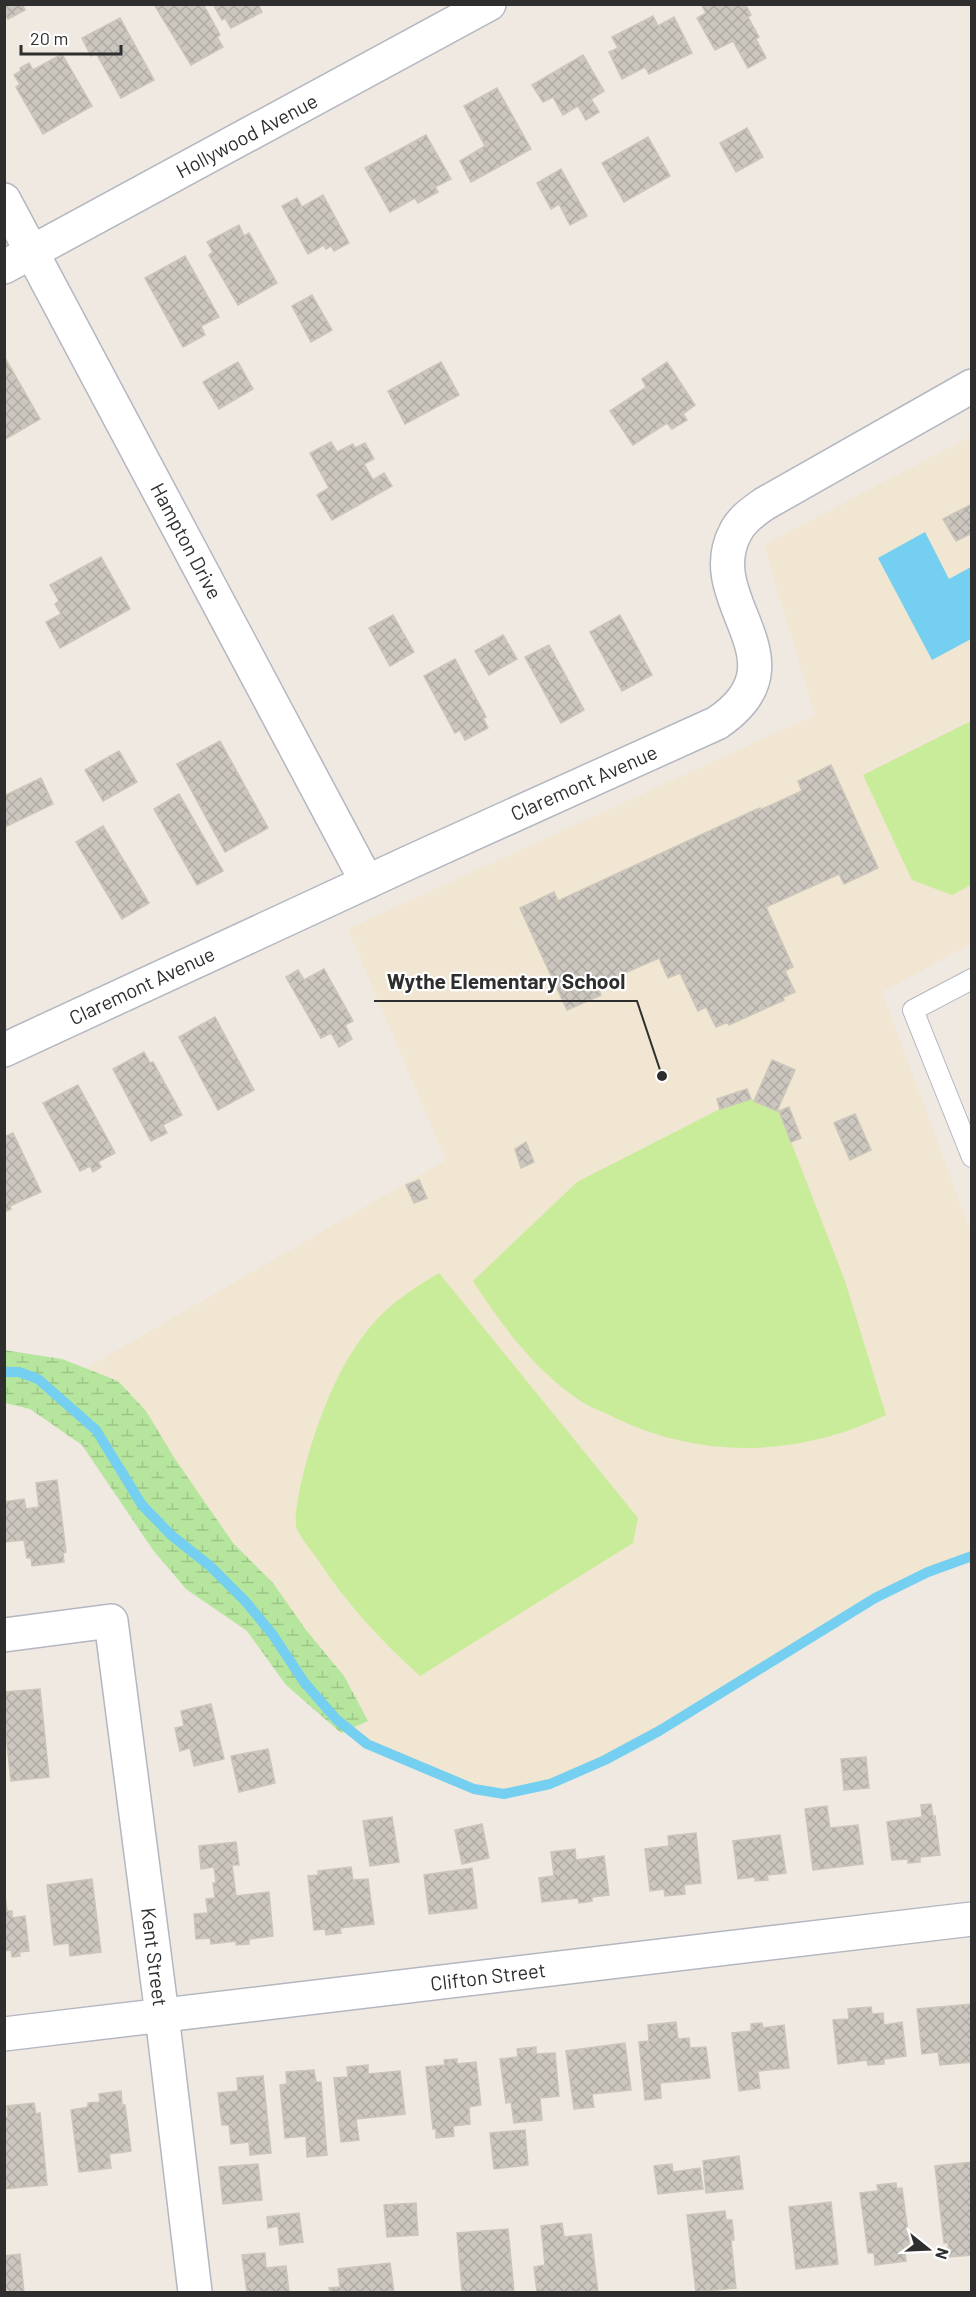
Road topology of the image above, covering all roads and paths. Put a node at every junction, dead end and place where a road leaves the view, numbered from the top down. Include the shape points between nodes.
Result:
1 (489, 4) edge
2 (4, 200) edge
3 (19, 259) edge
4 (972, 386) edge
5 (367, 882) junction
6 (972, 979) edge
7 (4, 1050) edge
8 (972, 1157) edge
9 (4, 1635) edge
10 (972, 1919) edge
11 (162, 2015) junction
12 (4, 2034) edge
13 (195, 2292) edge

1 - 3 street, Hollywood Avenue
2 - 3 street, Hampton Drive
3 - 5 street, Hampton Drive
4 - 5 street, Claremont Avenue via 764,504 735,531 726,566 728,580 753,645 755,664 751,685 731,713 717,723
5 - 7 street, Claremont Avenue
6 - 8 lane via 913,1010
9 - 11 street, Kent Street via 111,1621
10 - 11 street, Clifton Street
11 - 12 street, Clifton Street
11 - 13 street, Kent Street

